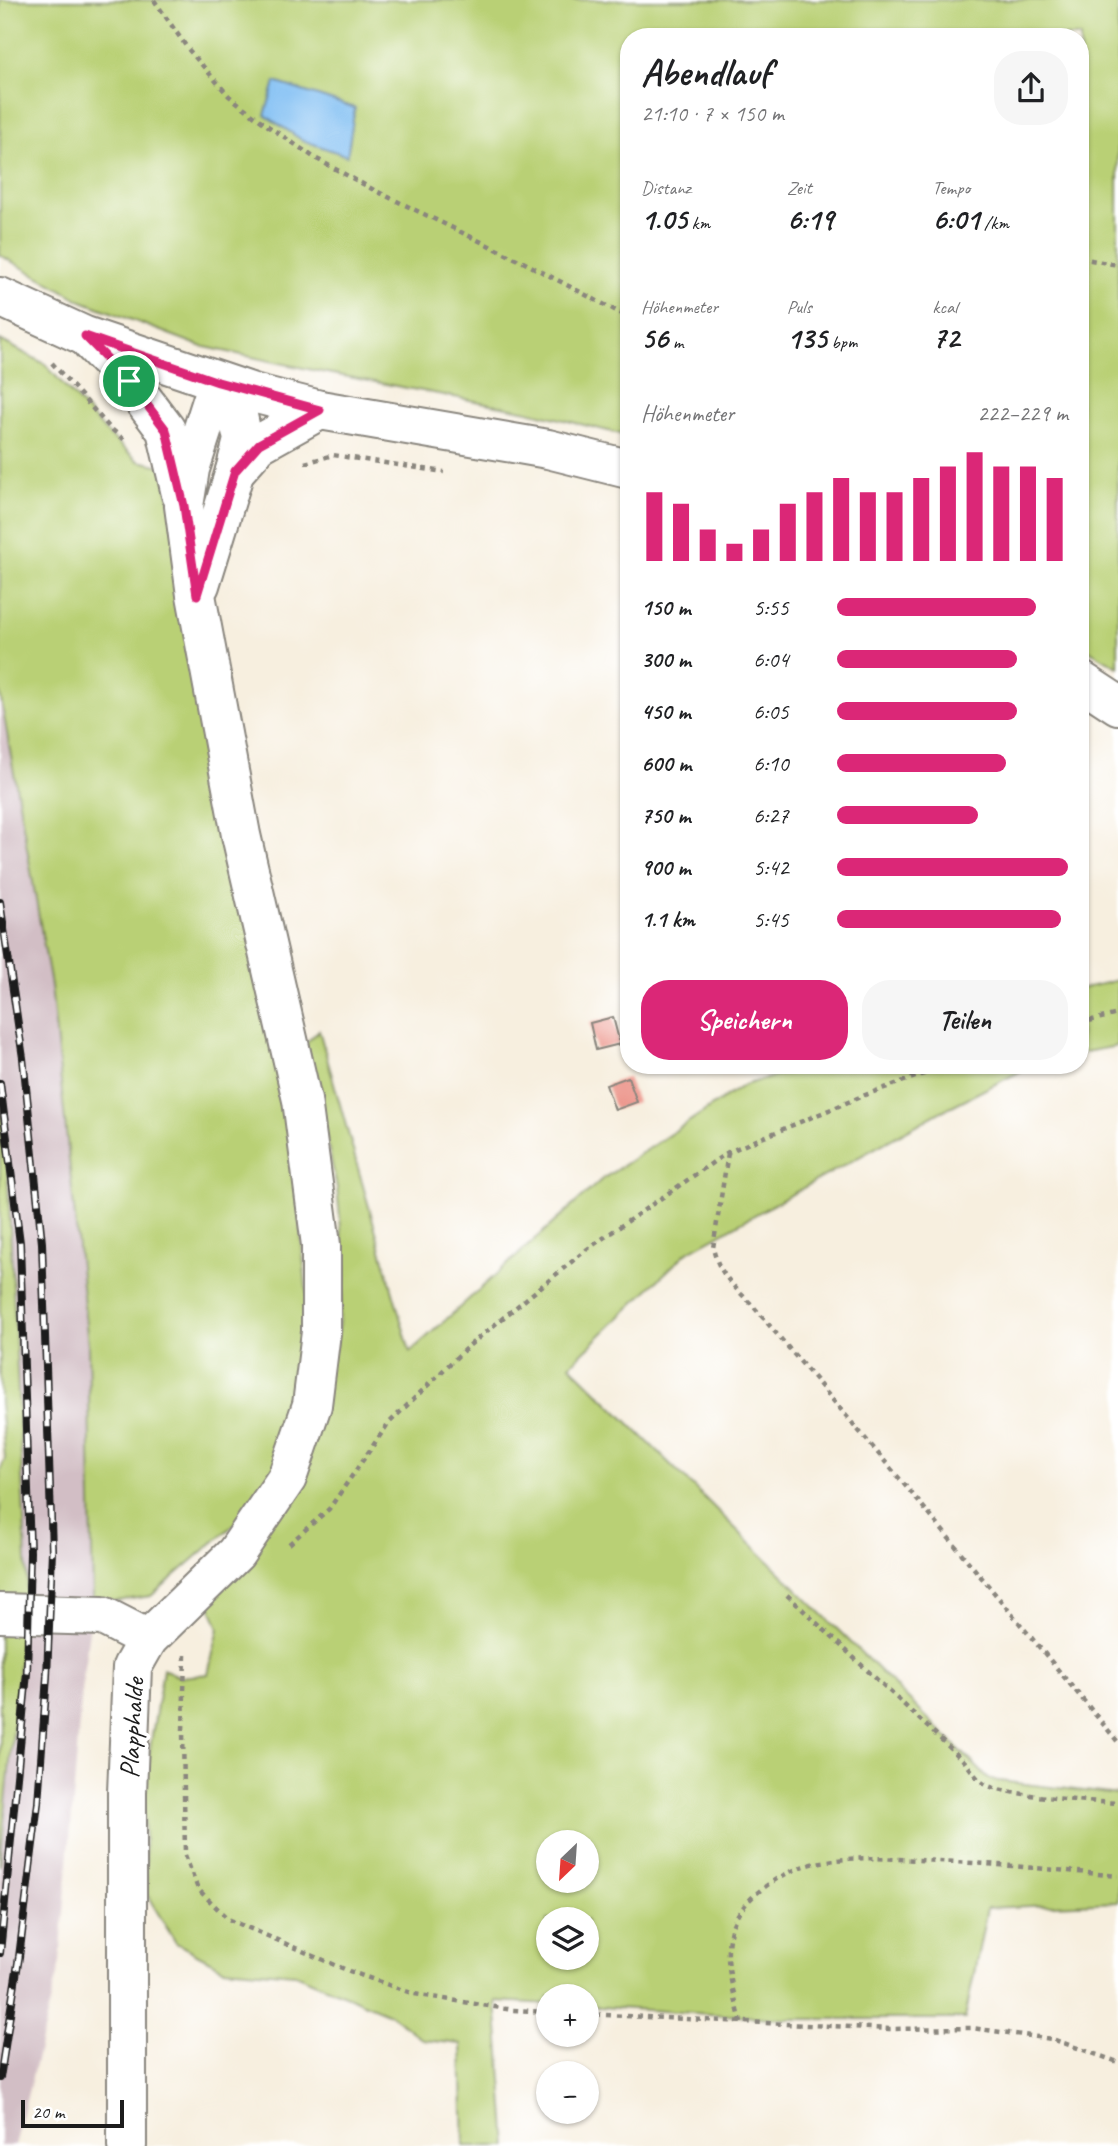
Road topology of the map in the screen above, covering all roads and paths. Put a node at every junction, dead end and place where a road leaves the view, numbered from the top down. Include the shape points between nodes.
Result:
1 (154, 0) edge
2 (1089, 260) edge
3 (1118, 265) edge
4 (0, 297) edge
5 (620, 313) edge
6 (85, 336) junction
7 (218, 382) junction
8 (320, 410) junction
9 (620, 467) edge
10 (235, 471) junction
11 (184, 506) junction
12 (197, 595) junction
13 (1089, 686) edge
14 (1118, 705) edge
15 (1118, 1014) edge
16 (1089, 1021) edge
17 (924, 1074) edge
18 (728, 1152) junction
19 (283, 1550) dead end
20 (787, 1595) dead end
21 (0, 1613) edge
22 (148, 1639) junction
23 (185, 1652) dead end
24 (1118, 1742) edge
25 (1118, 1803) edge
26 (1118, 1876) edge
27 (536, 2011) edge
28 (599, 2015) edge
29 (741, 2023) junction
30 (1118, 2063) edge
31 (127, 2146) edge

1 - 5 path via 229,96 314,158
2 - 3 path
4 - 6 street
6 - 7 street
6 - 11 street via 129,381 166,430
7 - 8 street
7 - 10 street via 236,406 243,439
7 - 11 street via 190,469
8 - 9 street via 548,449
8 - 10 street via 259,444
10 - 12 street
11 - 12 street, Plapphalde
12 - 22 street, Plapphalde via 242,835 302,1100 321,1245 321,1332 312,1405 287,1478 236,1553
13 - 14 street
15 - 16 path
17 - 18 path
18 - 19 path via 586,1250 465,1349 388,1424 329,1509
18 - 24 path via 713,1248 721,1272 904,1483
20 - 25 path via 984,1784 1076,1801
21 - 22 street via 103,1616
22 - 31 street, Plapphalde via 132,1667 127,1793
23 - 27 path via 185,1855 198,1889 228,1919 362,1976 414,1993
26 - 29 path via 871,1857 815,1863 778,1877 750,1899 730,1932 727,1955
28 - 29 path
29 - 30 path via 972,2028 1052,2039

